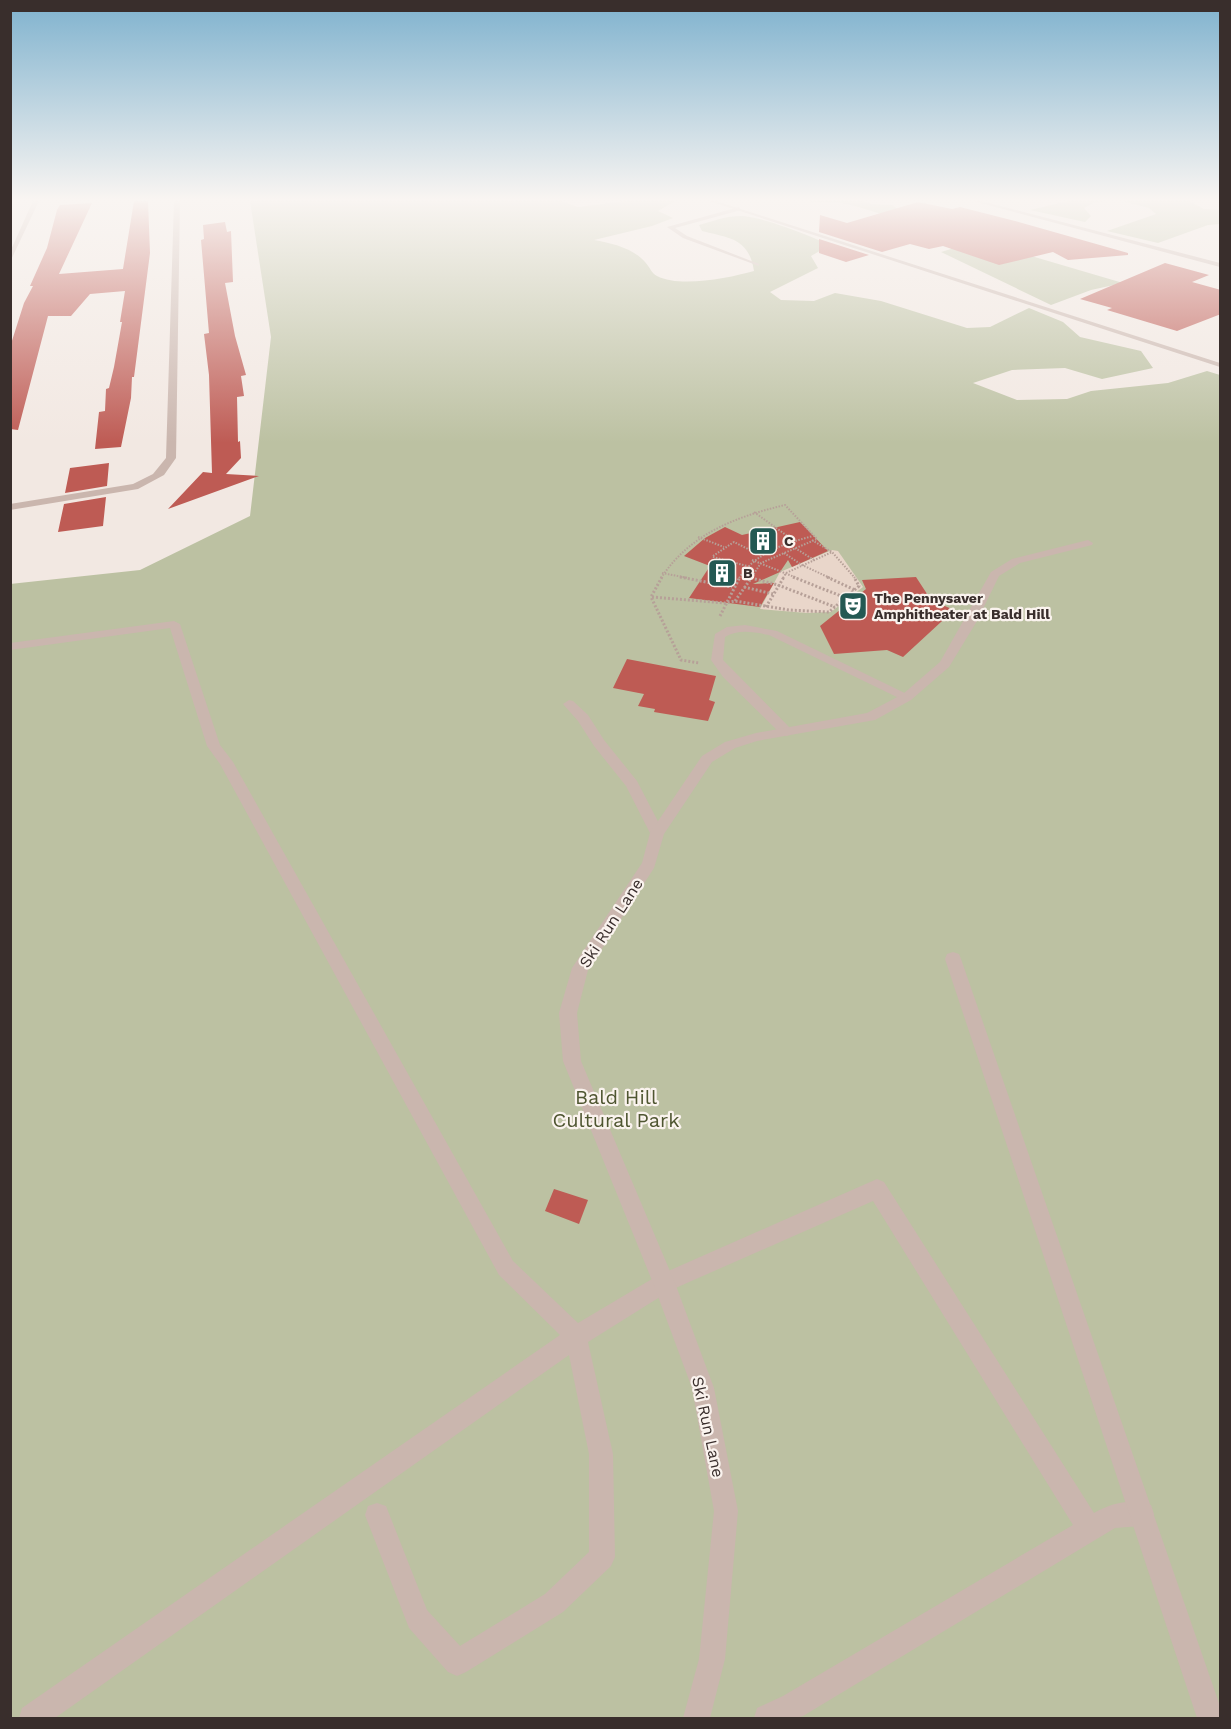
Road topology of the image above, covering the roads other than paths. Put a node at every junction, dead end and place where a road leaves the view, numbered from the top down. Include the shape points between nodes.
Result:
1 (175, 282) edge
2 (967, 282) edge
3 (1218, 362) edge
4 (10, 507) edge
5 (1088, 543) dead end
6 (10, 647) edge
7 (907, 698) junction
8 (569, 704) dead end
9 (787, 732) junction
10 (657, 833) junction
11 (952, 959) dead end
12 (664, 1283) junction
13 (576, 1336) junction
14 (1142, 1514) junction
15 (378, 1515) dead end
16 (1090, 1529) junction
17 (32, 1719) edge
18 (696, 1719) edge
19 (767, 1719) edge
20 (1211, 1719) edge

1 - 4 street via 168,465 135,488
2 - 3 street
5 - 7 street, Ski Run Lane via 1016,561 995,574 945,664
6 - 13 street via 174,624 214,746 506,1268
7 - 9 street, Ski Run Lane via 870,717
7 - 9 street via 773,633 758,628 725,631 719,636 717,660
8 - 10 street via 632,784
9 - 10 street, Ski Run Lane via 730,745 707,759
10 - 12 street, Ski Run Lane via 649,864 580,968 568,1013 572,1061
11 - 14 street
12 - 13 street
12 - 16 street via 877,1189
12 - 18 street, Ski Run Lane via 703,1388 726,1511 712,1659
13 - 15 street via 601,1454 602,1557 554,1603 457,1663 418,1619
13 - 17 street
14 - 16 street via 1112,1516
14 - 20 street
16 - 19 street

